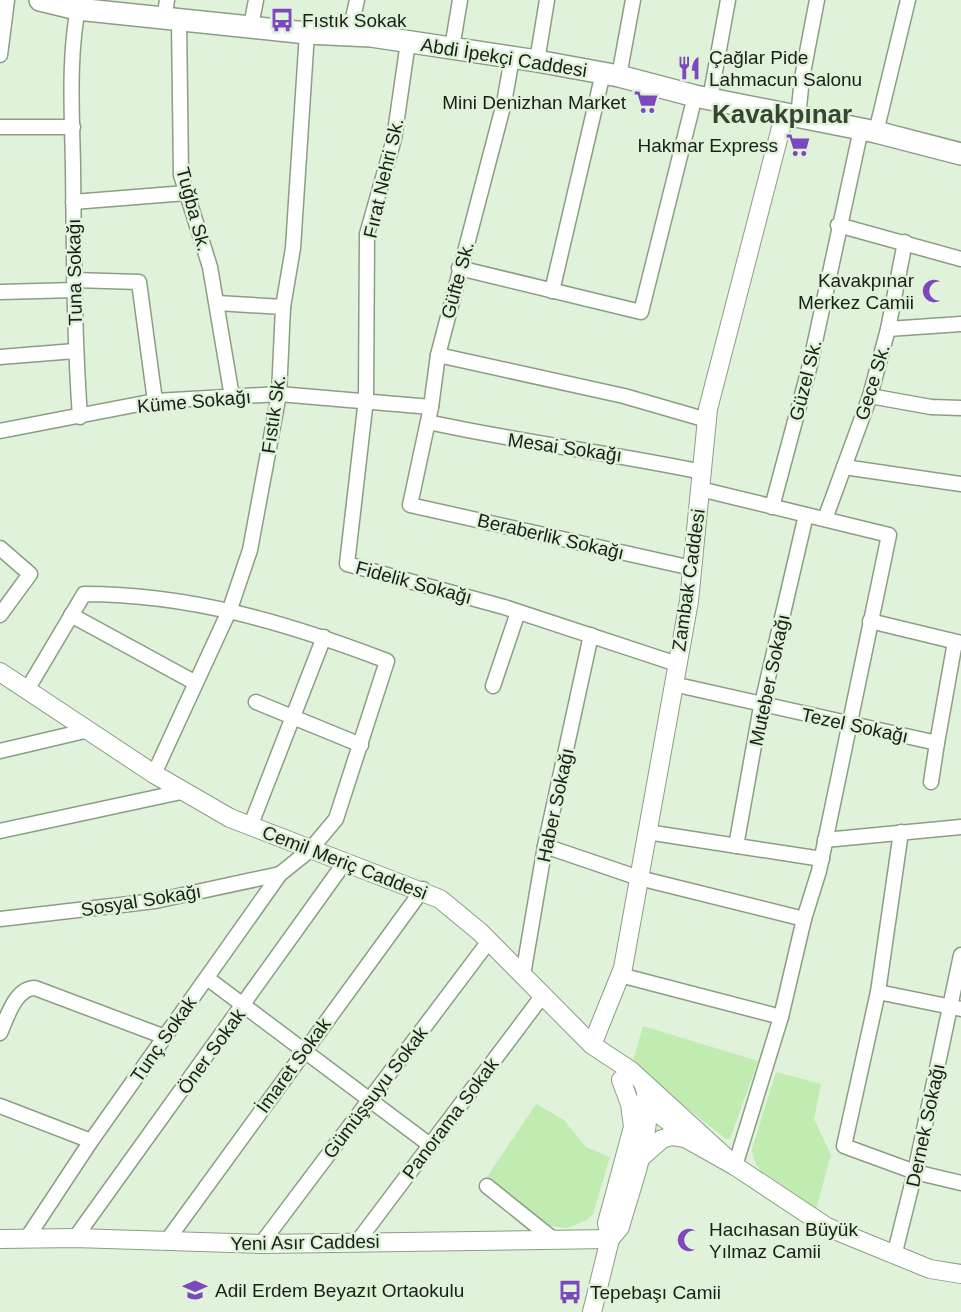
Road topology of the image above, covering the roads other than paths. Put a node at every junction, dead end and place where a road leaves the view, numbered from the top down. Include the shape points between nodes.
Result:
1 (7, 0) edge
2 (40, 0) edge
3 (256, 0) edge
4 (357, 0) edge
5 (460, 0) edge
6 (547, 0) edge
7 (633, 0) edge
8 (727, 0) edge
9 (817, 0) edge
10 (908, 0) edge
11 (78, 5) edge
12 (170, 13) edge
13 (251, 26) junction
14 (307, 33) junction
15 (349, 36) junction
16 (408, 42) junction
17 (452, 48) junction
18 (0, 55) edge
19 (512, 58) junction
20 (537, 61) junction
21 (611, 74) junction
22 (702, 97) junction
23 (791, 116) junction
24 (0, 127) edge
25 (73, 127) junction
26 (868, 131) junction
27 (961, 154) edge
28 (186, 193) junction
29 (73, 202) junction
30 (838, 225) junction
31 (905, 242) junction
32 (961, 260) edge
33 (459, 268) junction
34 (74, 285) junction
35 (552, 291) junction
36 (0, 292) edge
37 (217, 303) junction
38 (283, 307) junction
39 (961, 324) edge
40 (888, 329) junction
41 (75, 351) junction
42 (438, 355) junction
43 (0, 357) edge
44 (279, 394) junction
45 (870, 396) junction
46 (232, 397) junction
47 (366, 399) junction
48 (155, 401) junction
49 (961, 408) edge
50 (429, 414) junction
51 (80, 417) junction
52 (707, 420) junction
53 (0, 431) edge
54 (844, 467) junction
55 (701, 481) junction
56 (961, 484) edge
57 (410, 505) joint
58 (772, 507) junction
59 (806, 515) junction
60 (825, 519) junction
61 (0, 548) edge
62 (692, 568) junction
63 (230, 609) junction
64 (518, 612) junction
65 (0, 615) edge
66 (71, 615) junction
67 (870, 621) junction
68 (591, 635) junction
69 (324, 637) junction
70 (958, 643) edge
71 (677, 664) junction
72 (0, 671) edge
73 (194, 682) junction
74 (673, 684) junction
75 (493, 686) dead end
76 (27, 690) junction
77 (256, 702) dead end
78 (761, 706) junction
79 (292, 718) junction
80 (849, 722) junction
81 (89, 730) junction
82 (937, 743) junction
83 (362, 745) junction
84 (0, 751) edge
85 (154, 774) junction
86 (931, 782) dead end
87 (181, 792) junction
88 (250, 827) junction
89 (961, 827) edge
90 (0, 831) edge
91 (647, 832) junction
92 (901, 832) junction
93 (825, 840) junction
94 (545, 846) junction
95 (736, 846) junction
96 (310, 850) junction
97 (822, 859) junction
98 (345, 862) junction
99 (280, 874) junction
100 (639, 878) junction
101 (423, 890) junction
102 (0, 919) edge
103 (804, 919) junction
104 (489, 941) junction
105 (961, 955) edge
106 (523, 975) junction
107 (620, 975) junction
108 (207, 978) junction
109 (878, 992) junction
110 (543, 995) junction
111 (244, 1006) junction
112 (956, 1008) edge
113 (781, 1017) junction
114 (0, 1033) edge
115 (165, 1037) junction
116 (592, 1045) junction
117 (304, 1048) junction
118 (621, 1080) junction
119 (643, 1081) junction
120 (370, 1101) junction
121 (0, 1106) edge
122 (651, 1110) junction
123 (690, 1124) junction
124 (633, 1127) junction
125 (91, 1141) junction
126 (430, 1144) junction
127 (706, 1150) junction
128 (638, 1161) junction
129 (735, 1166) junction
130 (915, 1172) junction
131 (961, 1182) edge
132 (487, 1186) dead end
133 (27, 1238) junction
134 (75, 1238) junction
135 (0, 1239) edge
136 (553, 1239) junction
137 (610, 1239) junction
138 (358, 1241) junction
139 (166, 1242) junction
140 (261, 1244) junction
141 (895, 1252) junction
142 (961, 1274) edge
143 (592, 1312) edge

1 - 18 street
2 - 11 main road, Abdi İpekçi Caddesi
3 - 13 street
4 - 15 street
5 - 17 street
6 - 20 street
7 - 21 street
8 - 22 street
9 - 23 street
10 - 26 street, Güzel Sk.
11 - 12 main road, Abdi İpekçi Caddesi
11 - 25 street, Tuna Sokağı
12 - 13 main road, Abdi İpekçi Caddesi
12 - 28 street, Tuğba Sk.
13 - 14 main road, Abdi İpekçi Caddesi
14 - 15 main road, Abdi İpekçi Caddesi
14 - 38 street, Fıstık Sk. via 293,248
15 - 16 main road, Abdi İpekçi Caddesi
16 - 17 main road, Abdi İpekçi Caddesi
16 - 47 street, Fırat Nehri Sk. via 394,139 367,234
17 - 19 main road, Abdi İpekçi Caddesi
19 - 20 main road, Abdi İpekçi Caddesi
19 - 33 street, Güfte Sk.
20 - 21 main road, Abdi İpekçi Caddesi
21 - 22 main road, Abdi İpekçi Caddesi
21 - 35 street
22 - 23 main road, Abdi İpekçi Caddesi
22 - 35 street via 640,312
23 - 26 main road, Abdi İpekçi Caddesi
23 - 52 street, Zambak Caddesi
24 - 25 street
25 - 29 street, Tuna Sokağı
26 - 27 main road, Abdi İpekçi Caddesi
26 - 30 street, Güzel Sk.
28 - 29 street
28 - 37 street, Tuğba Sk.
29 - 34 street, Tuna Sokağı
30 - 31 street
30 - 58 street, Güzel Sk. via 810,365
31 - 32 street
31 - 40 street, Gece Sk.
33 - 35 street
33 - 42 street, Güfte Sk.
34 - 36 street
34 - 41 street, Tuna Sokağı
34 - 48 street via 139,282
37 - 38 street
37 - 46 street, Tuğba Sk.
38 - 44 street, Fıstık Sk.
39 - 40 street
40 - 45 street, Gece Sk.
41 - 43 street
41 - 51 street, Tuna Sokağı
42 - 50 street, Güfte Sk.
42 - 52 street via 624,396
44 - 46 street, Küme Sokağı
44 - 47 street, Küme Sokağı
44 - 63 street, Fıstık Sk. via 250,550
45 - 49 street
45 - 54 street, Gece Sk.
46 - 48 street, Küme Sokağı
47 - 50 street, Küme Sokağı
47 - 64 street, Fidelik Sokağı via 347,564
48 - 51 street, Küme Sokağı
50 - 55 street, Mesai Sokağı via 517,442 630,457
50 - 57 street, Güfte Sk.
51 - 53 street, Küme Sokağı
52 - 55 street, Zambak Caddesi
54 - 56 street
54 - 60 street, Gece Sk.
55 - 58 street, Mesai Sokağı
55 - 62 street, Zambak Caddesi
57 - 62 street, Beraberlik Sokağı
58 - 59 street, Mesai Sokağı
59 - 60 street, Mesai Sokağı
59 - 78 street, Muteber Sokağı
60 - 67 street, Mesai Sokağı via 889,535
61 - 65 street via 30,574
62 - 71 street, Zambak Caddesi
63 - 66 street via 132,594 84,594
63 - 69 street
63 - 73 street, Fıstık Sk.
64 - 68 street, Fidelik Sokağı
64 - 75 street
66 - 73 street
66 - 76 street
67 - 70 street
67 - 80 street
68 - 71 street, Fidelik Sokağı
68 - 94 street, Haber Sokağı
69 - 79 street
69 - 83 street, Tunç Sokak via 387,662
70 - 82 street
71 - 74 street, Zambak Caddesi
72 - 76 street, Cemil Meriç Caddesi
73 - 85 street, Fıstık Sk.
74 - 78 street, Tezel Sokağı
74 - 91 street, Zambak Caddesi
76 - 81 street, Cemil Meriç Caddesi
77 - 79 street
78 - 80 street, Tezel Sokağı
78 - 95 street, Muteber Sokağı
79 - 83 street
79 - 88 street
80 - 82 street, Tezel Sokağı
80 - 93 street
81 - 84 street
81 - 85 street, Cemil Meriç Caddesi
82 - 86 street
83 - 96 street, Tunç Sokak via 336,819
85 - 87 street, Cemil Meriç Caddesi
87 - 88 street, Cemil Meriç Caddesi
87 - 90 street
88 - 96 street, Cemil Meriç Caddesi
89 - 92 street
91 - 95 street
91 - 100 street, Zambak Caddesi
92 - 93 street
92 - 109 street
93 - 97 street
94 - 100 street
94 - 106 street, Haber Sokağı
95 - 97 street
96 - 98 street, Cemil Meriç Caddesi
96 - 99 street, Tunç Sokak
97 - 103 street
98 - 101 street, Cemil Meriç Caddesi
98 - 111 street, Öner Sokak
99 - 102 street, Sosyal Sokağı via 155,901
99 - 108 street, Tunç Sokak
100 - 103 street
100 - 107 street, Zambak Caddesi
101 - 104 street, Cemil Meriç Caddesi via 449,905
101 - 117 street, İmaret Sokak
103 - 113 street
104 - 106 street, Cemil Meriç Caddesi
104 - 120 street, Gümüşsuyu Sokak
105 - 112 street, Dernek Sokağı
106 - 110 street, Cemil Meriç Caddesi
107 - 113 street
107 - 116 street, Zambak Caddesi
108 - 111 street
108 - 115 street, Tunç Sokak
109 - 112 street
109 - 130 street via 844,1146
110 - 116 street, Cemil Meriç Caddesi
110 - 126 street, Panorama Sokak
111 - 117 street
111 - 134 street, Öner Sokak
112 - 130 street, Dernek Sokağı
113 - 129 street
114 - 115 street via 18,998 35,988
115 - 125 street, Tunç Sokak
116 - 118 street
116 - 119 street, Cemil Meriç Caddesi
117 - 120 street
117 - 139 street, İmaret Sokak
118 - 122 street
118 - 124 street
119 - 122 street
119 - 123 street, Cemil Meriç Caddesi
120 - 126 street
120 - 140 street, Gümüşsuyu Sokak
121 - 125 street
122 - 123 street via 673,1112
122 - 124 street
122 - 127 street
122 - 128 street
123 - 129 street, Cemil Meriç Caddesi
124 - 137 street via 607,1223
125 - 133 street, Tunç Sokak
126 - 138 street, Panorama Sokak
127 - 128 street via 685,1138 667,1136
127 - 129 street
128 - 137 street via 620,1227
129 - 141 street via 827,1227
130 - 131 street
130 - 141 street, Dernek Sokağı
132 - 136 street
133 - 134 street, Yeni Asır Caddesi
133 - 135 street, Yeni Asır Caddesi
134 - 139 street, Yeni Asır Caddesi
136 - 137 street, Yeni Asır Caddesi
136 - 138 street, Yeni Asır Caddesi
137 - 143 street
138 - 140 street, Yeni Asır Caddesi
139 - 140 street, Yeni Asır Caddesi
141 - 142 street via 930,1269

